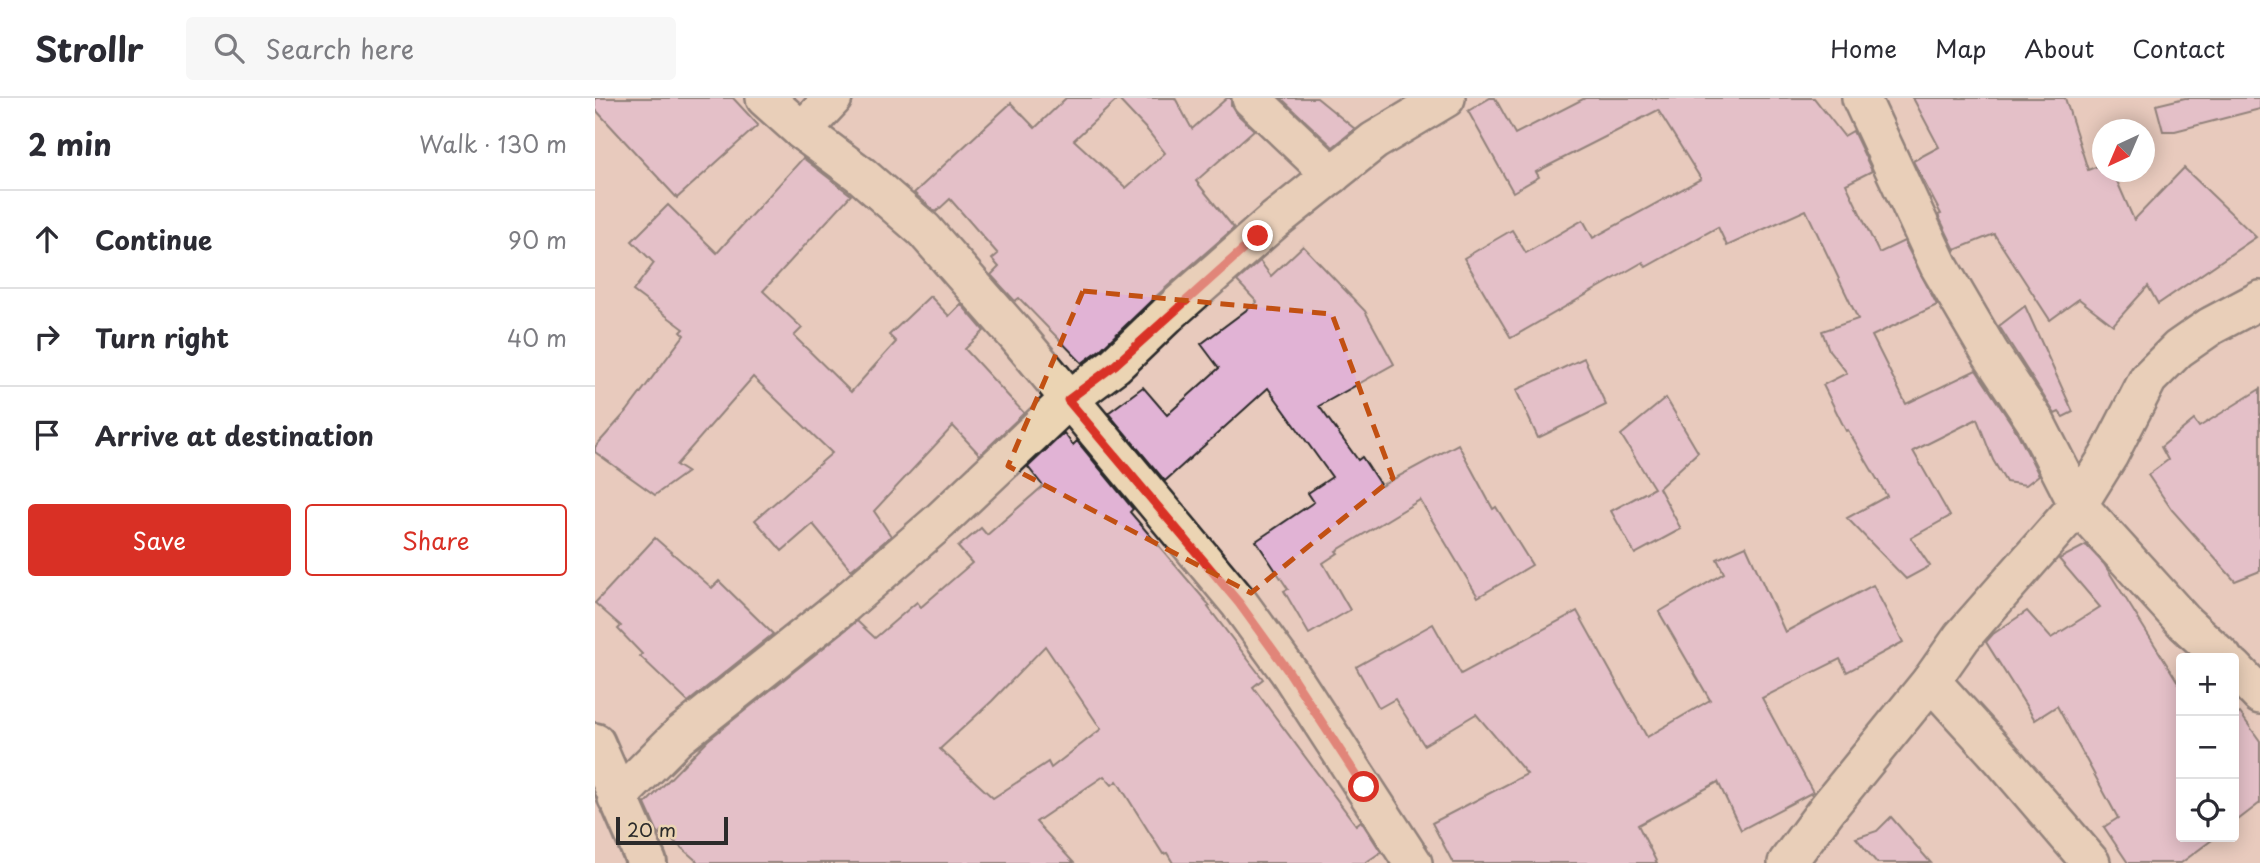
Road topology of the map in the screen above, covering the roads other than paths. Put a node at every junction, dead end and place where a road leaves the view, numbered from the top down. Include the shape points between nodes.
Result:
1 (765, 98) edge
2 (833, 98) edge
3 (1251, 98) edge
4 (1445, 98) edge
5 (1861, 98) edge
6 (802, 131) junction
7 (1332, 175) junction
8 (2260, 300) edge
9 (1068, 400) junction
10 (2078, 505) junction
11 (2218, 653) edge
12 (2239, 673) edge
13 (1931, 681) junction
14 (2260, 695) edge
15 (595, 743) edge
16 (617, 798) junction
17 (647, 863) edge
18 (1413, 863) edge
19 (1787, 863) edge
20 (2091, 863) edge

1 - 6 street
2 - 6 street
3 - 7 street
4 - 7 street via 1374,141
5 - 10 street via 1939,267 2035,421
6 - 9 street via 924,230
7 - 9 street via 1265,229 1115,365
8 - 10 street via 2178,349 2148,379
9 - 16 street via 939,522 839,610 678,737
9 - 18 street via 1239,603
10 - 11 street
10 - 13 street via 1962,637
12 - 14 street
13 - 19 street
13 - 20 street
15 - 16 street
16 - 17 street

